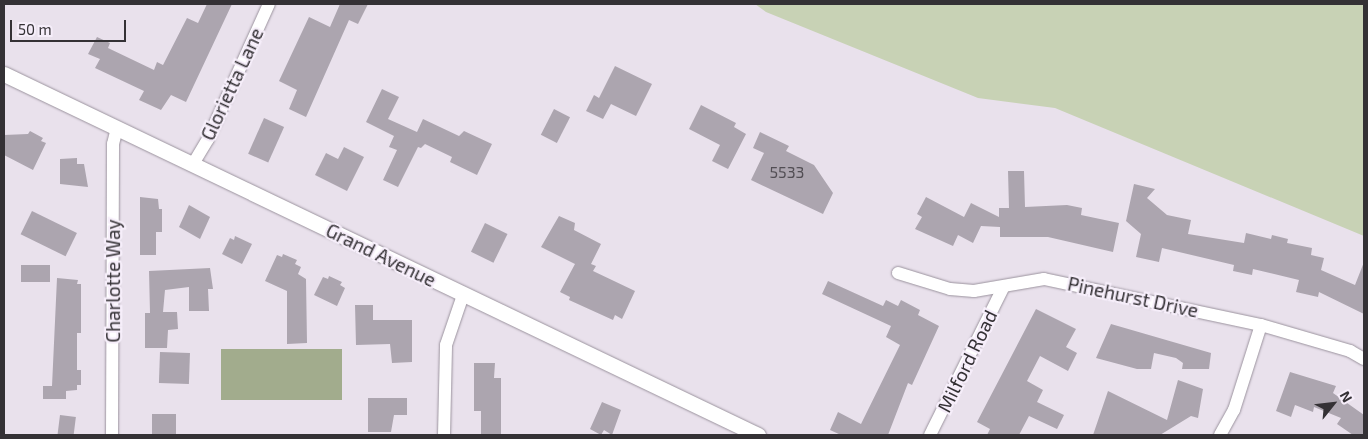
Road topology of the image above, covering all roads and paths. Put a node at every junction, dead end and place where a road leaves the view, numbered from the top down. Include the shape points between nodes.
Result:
1 (269, 4) edge
2 (4, 74) edge
3 (117, 128) junction
4 (193, 164) junction
5 (898, 273) dead end
6 (1003, 288) junction
7 (463, 295) junction
8 (1261, 325) junction
9 (1364, 359) edge
10 (112, 435) edge
11 (444, 435) edge
12 (758, 435) edge
13 (930, 435) edge
14 (1220, 435) edge

1 - 4 street, Glorietta Lane via 208,139
2 - 3 street, Grand Avenue
3 - 4 street, Grand Avenue
3 - 10 street, Charlotte Way via 113,144
4 - 7 street, Grand Avenue
5 - 6 street, Pinehurst Drive via 950,289
6 - 8 street, Pinehurst Drive via 1044,279
6 - 13 street, Milford Road
7 - 11 street via 446,346
7 - 12 street, Grand Avenue
8 - 9 street, Pinehurst Drive via 1350,351
8 - 14 street via 1234,410

